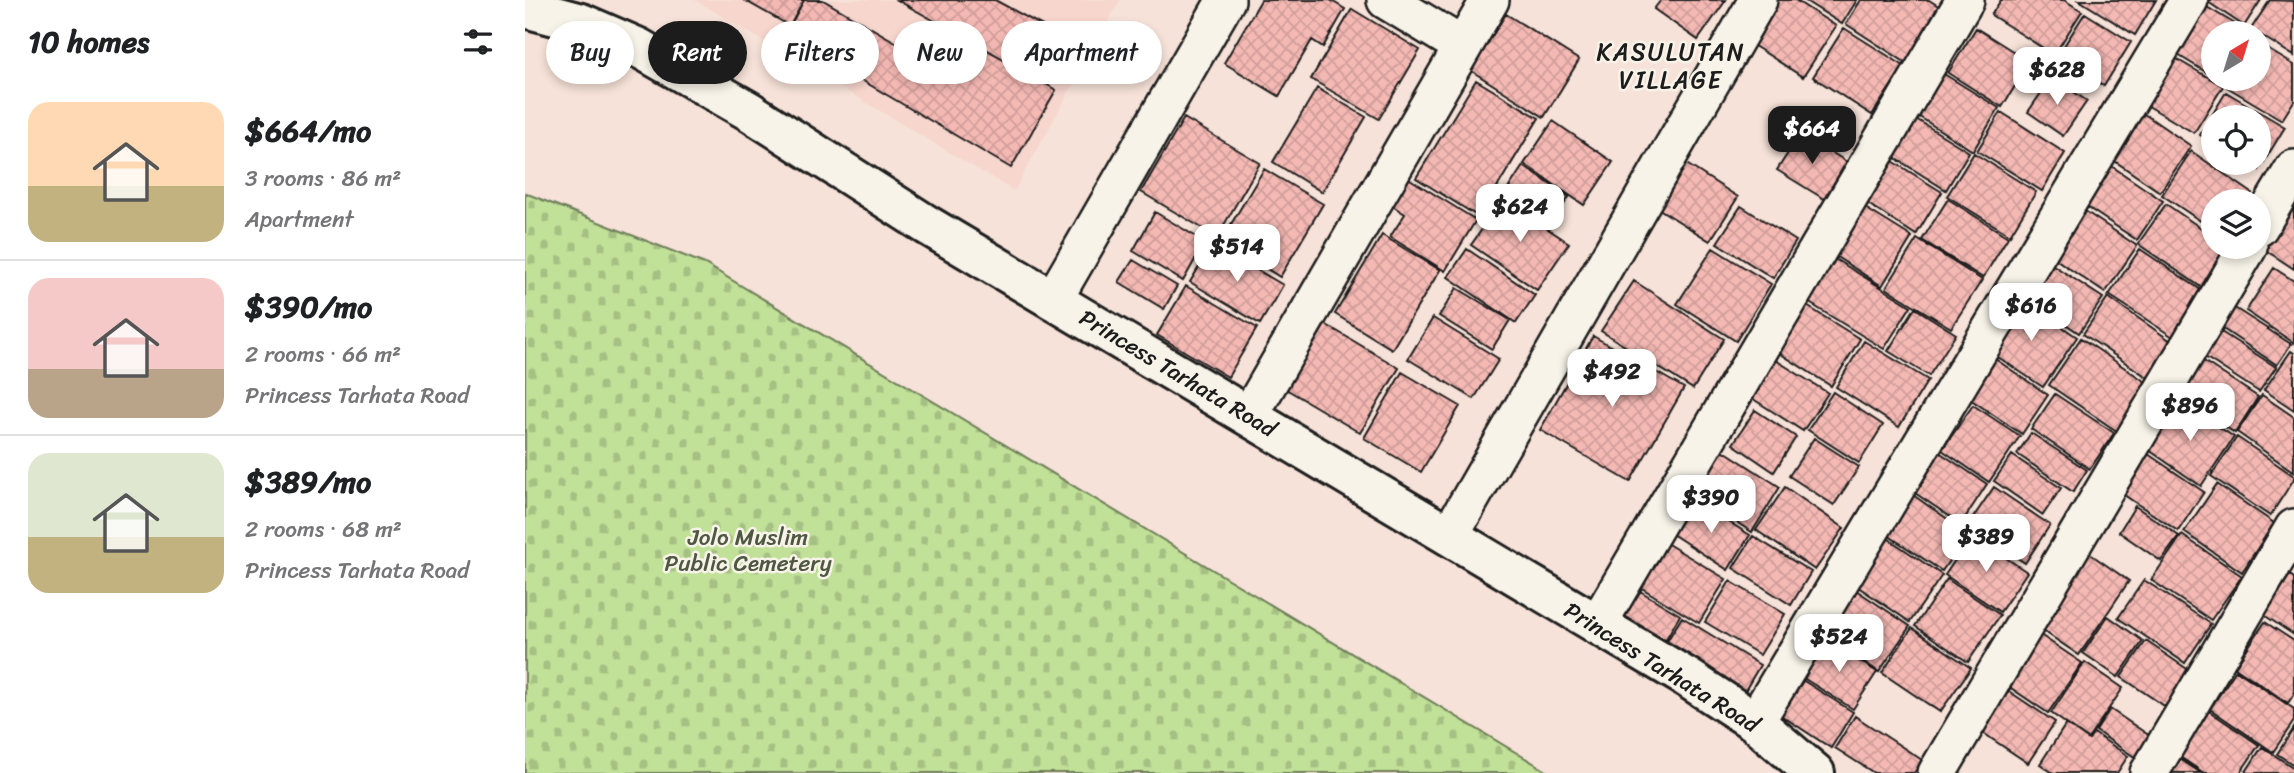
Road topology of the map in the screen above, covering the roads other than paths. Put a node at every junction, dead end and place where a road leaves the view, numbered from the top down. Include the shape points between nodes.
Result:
1 (1226, 0) edge
2 (1387, 0) edge
3 (1490, 0) edge
4 (1758, 0) edge
5 (1965, 0) edge
6 (2189, 0) edge
7 (525, 8) edge
8 (1462, 46) junction
9 (2294, 169) edge
10 (2271, 208) edge
11 (2241, 259) edge
12 (1054, 298) junction
13 (1249, 416) junction
14 (2294, 528) edge
15 (1449, 536) junction
16 (1597, 625) junction
17 (1755, 722) junction
18 (1816, 772) edge
19 (1937, 773) edge
20 (2149, 773) edge

1 - 12 street
2 - 8 street
3 - 8 street
4 - 15 street
5 - 16 street
6 - 17 street
7 - 12 main road, Princess Tarhata Road via 580,23 639,48
8 - 13 street
9 - 10 street
11 - 19 street
12 - 13 main road, Princess Tarhata Road
13 - 15 main road, Princess Tarhata Road
14 - 20 street
15 - 16 main road, Princess Tarhata Road
16 - 17 main road, Princess Tarhata Road
17 - 18 main road, Princess Tarhata Road

